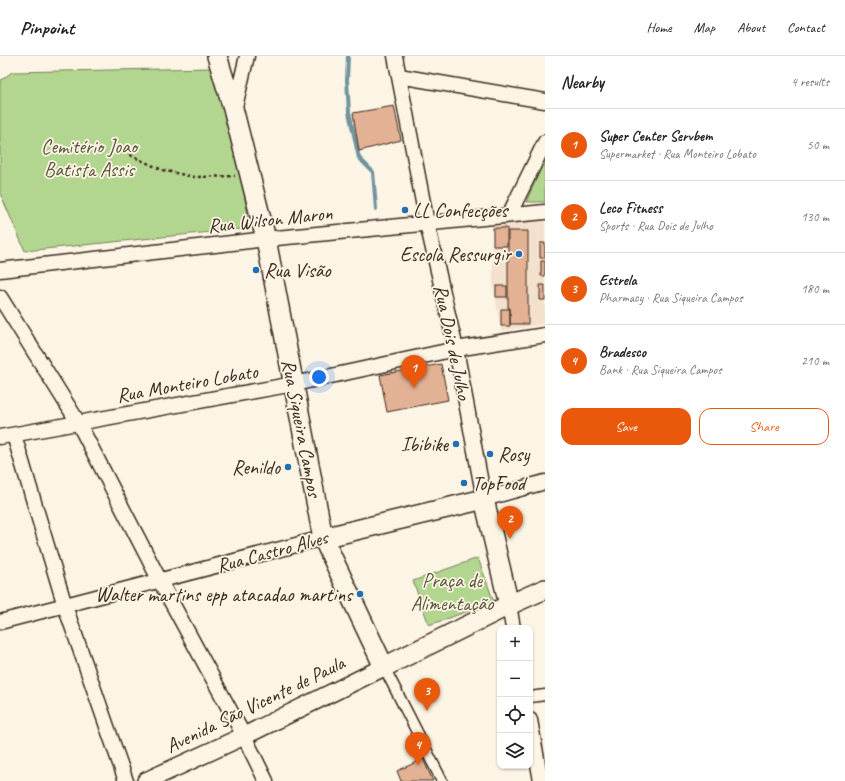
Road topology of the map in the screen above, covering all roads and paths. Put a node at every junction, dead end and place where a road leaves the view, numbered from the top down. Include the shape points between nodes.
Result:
1 (217, 56) edge
2 (247, 56) edge
3 (395, 56) edge
4 (399, 76) junction
5 (545, 101) edge
6 (234, 112) junction
7 (545, 142) edge
8 (130, 155) dead end
9 (232, 176) dead end
10 (545, 212) edge
11 (509, 215) junction
12 (427, 223) junction
13 (266, 239) junction
14 (0, 270) edge
15 (0, 297) edge
16 (545, 335) edge
17 (456, 349) junction
18 (294, 384) junction
19 (78, 422) junction
20 (7, 436) edge
21 (545, 482) edge
22 (484, 499) junction
23 (323, 538) junction
24 (160, 581) junction
25 (545, 589) edge
26 (509, 605) junction
27 (65, 606) junction
28 (0, 622) edge
29 (512, 625) edge
30 (384, 667) junction
31 (545, 695) edge
32 (533, 697) edge
33 (532, 733) edge
34 (244, 736) junction
35 (126, 781) edge
36 (146, 781) edge
37 (266, 781) edge
38 (442, 781) edge
39 (541, 781) edge

1 - 6 main road, Rua Siqueira Campos
2 - 6 street
3 - 4 street, Rua Dois de Julho
4 - 5 street
4 - 12 street, Rua Dois de Julho
6 - 13 main road, Rua Siqueira Campos
7 - 11 street
8 - 9 path via 162,170 194,177
10 - 11 street, Rua Wilson Maron
11 - 12 street, Rua Wilson Maron
12 - 13 street, Rua Wilson Maron
12 - 17 street, Rua Dois de Julho
13 - 14 street, Rua Wilson Maron
13 - 18 main road, Rua Siqueira Campos
15 - 19 street
16 - 17 street, Rua Monteiro Lobato
17 - 18 street, Rua Monteiro Lobato
17 - 22 street, Rua Dois de Julho
18 - 19 street, Rua Monteiro Lobato
18 - 23 main road, Rua Siqueira Campos
19 - 20 street, Rua Monteiro Lobato
19 - 24 street
20 - 27 street
21 - 22 street, Rua Castro Alves
22 - 23 main road, Rua Castro Alves
22 - 26 main road, Rua Dois de Julho
23 - 24 street, Rua Castro Alves
23 - 30 main road, Rua Siqueira Campos
24 - 27 street, Rua Castro Alves
24 - 34 street
25 - 26 main road
26 - 29 street, Rua Dois de Julho
26 - 30 main road
27 - 28 street, Rua Castro Alves
27 - 35 street
30 - 34 street, Avenida São Vicente de Paula
30 - 38 street, Rua Siqueira Campos
31 - 32 street
33 - 39 street
34 - 36 street, Avenida São Vicente de Paula
34 - 37 street

